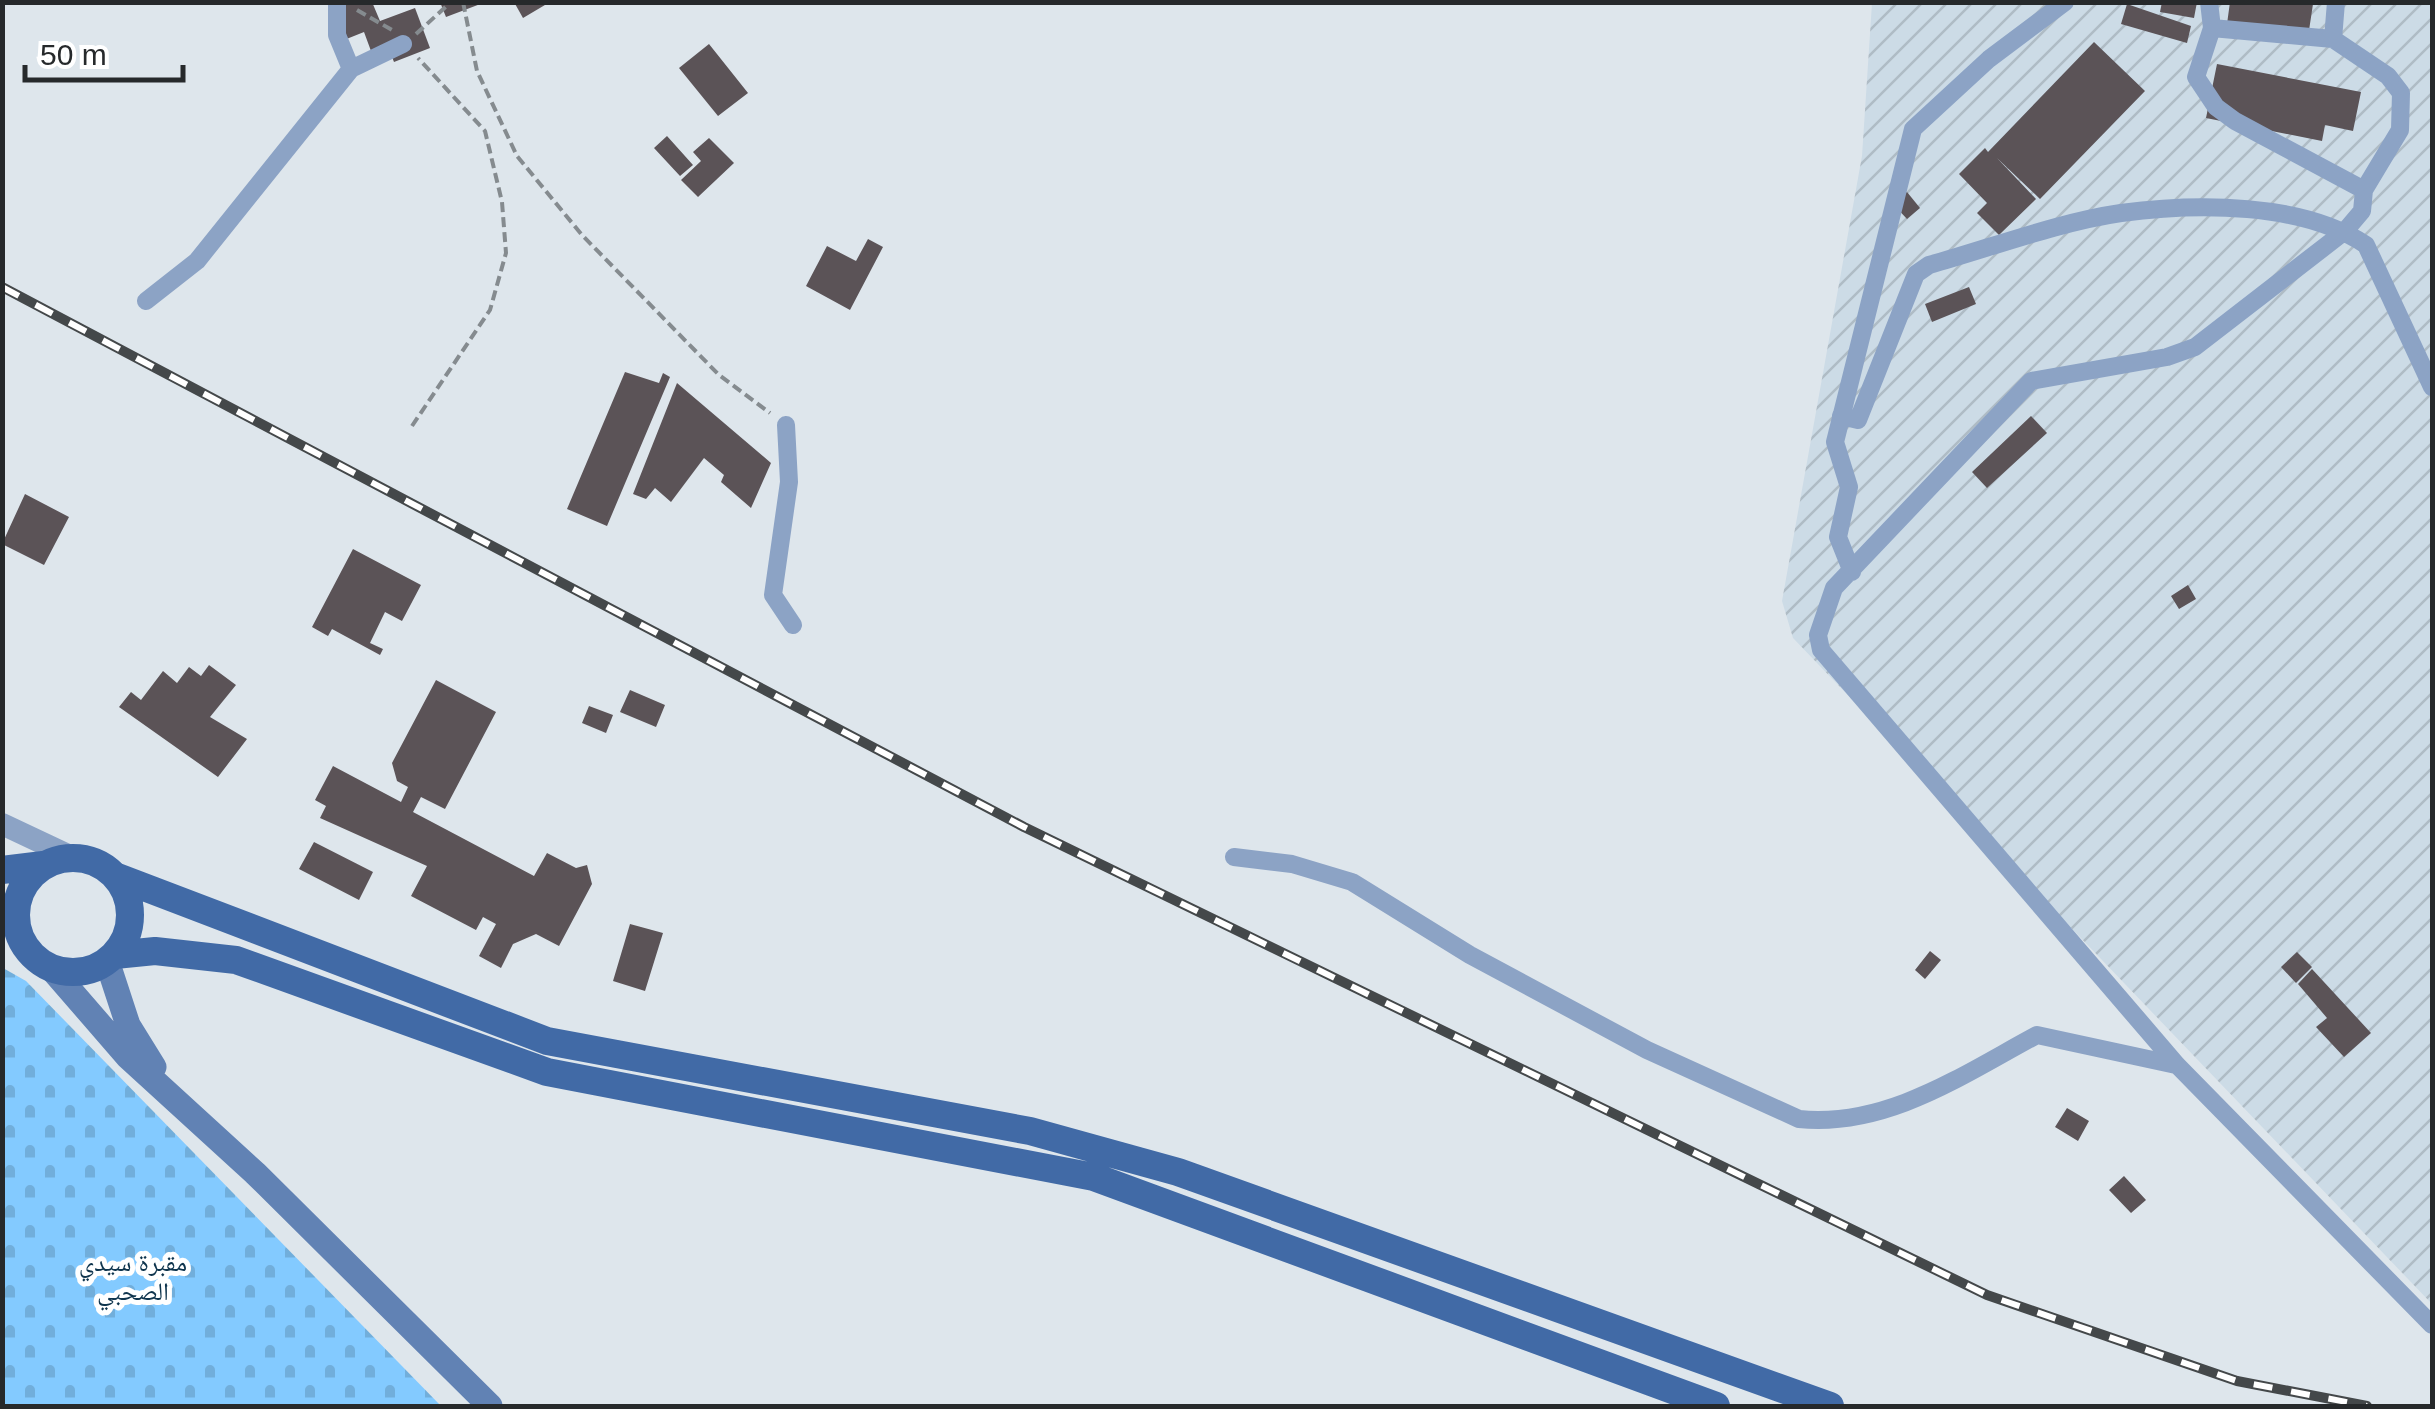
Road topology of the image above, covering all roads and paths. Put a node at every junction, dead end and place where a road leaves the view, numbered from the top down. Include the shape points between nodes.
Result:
1 (341, 2) edge
2 (451, 2) edge
3 (463, 2) edge
4 (2065, 2) edge
5 (2209, 2) edge
6 (2336, 2) edge
7 (2212, 28) junction
8 (2333, 39) junction
9 (403, 44) joint
10 (350, 69) junction
11 (2364, 190) junction
12 (2346, 231) junction
13 (146, 302) dead end
14 (2432, 387) edge
15 (1841, 416) junction
16 (786, 425) joint
17 (412, 426) dead end
18 (1852, 572) junction
19 (793, 625) dead end
20 (2, 824) edge
21 (72, 857) junction
22 (1234, 857) dead end
23 (18, 869) edge
24 (115, 876) junction
25 (2, 938) edge
26 (111, 958) junction
27 (40, 960) junction
28 (2176, 1065) junction
29 (172, 1097) junction
30 (2432, 1326) edge
31 (490, 1406) edge
32 (1716, 1406) edge
33 (1830, 1406) edge

1 - 2 path via 407,39
1 - 10 street via 336,34
3 - 16 path via 477,71 517,156 582,234 719,375
4 - 15 street via 1912,129
5 - 7 street
6 - 8 street
7 - 8 street
7 - 11 street via 2196,77 2216,107
8 - 11 street via 2388,76 2401,93 2400,130
9 - 10 street
9 - 17 path via 485,131 506,254 490,310
10 - 13 street via 197,261
11 - 12 street via 2362,210
12 - 14 street via 2366,245
12 - 15 street via 2256,208 2120,213 1929,265 1916,274 1858,420
12 - 18 street via 2195,347 2031,381
15 - 18 street via 1835,442 1849,487 1838,538
16 - 19 street via 789,482 773,595
18 - 28 street via 1834,588 1818,635 1821,650
20 - 21 street
21 - 23 main road
21 - 24 main road
22 - 28 street via 1292,864 1352,882 1629,1040 1799,1119 1826,1122 1908,1103 2038,1034
23 - 27 main road via 15,918
24 - 26 main road via 130,906 130,924
24 - 33 main road via 546,1042 1030,1131 1178,1172
25 - 27 main road
26 - 27 main road via 80,972
26 - 29 main road via 128,1025
26 - 32 main road via 169,951 236,960 548,1072 1094,1177
27 - 29 main road
28 - 30 street
29 - 31 main road

